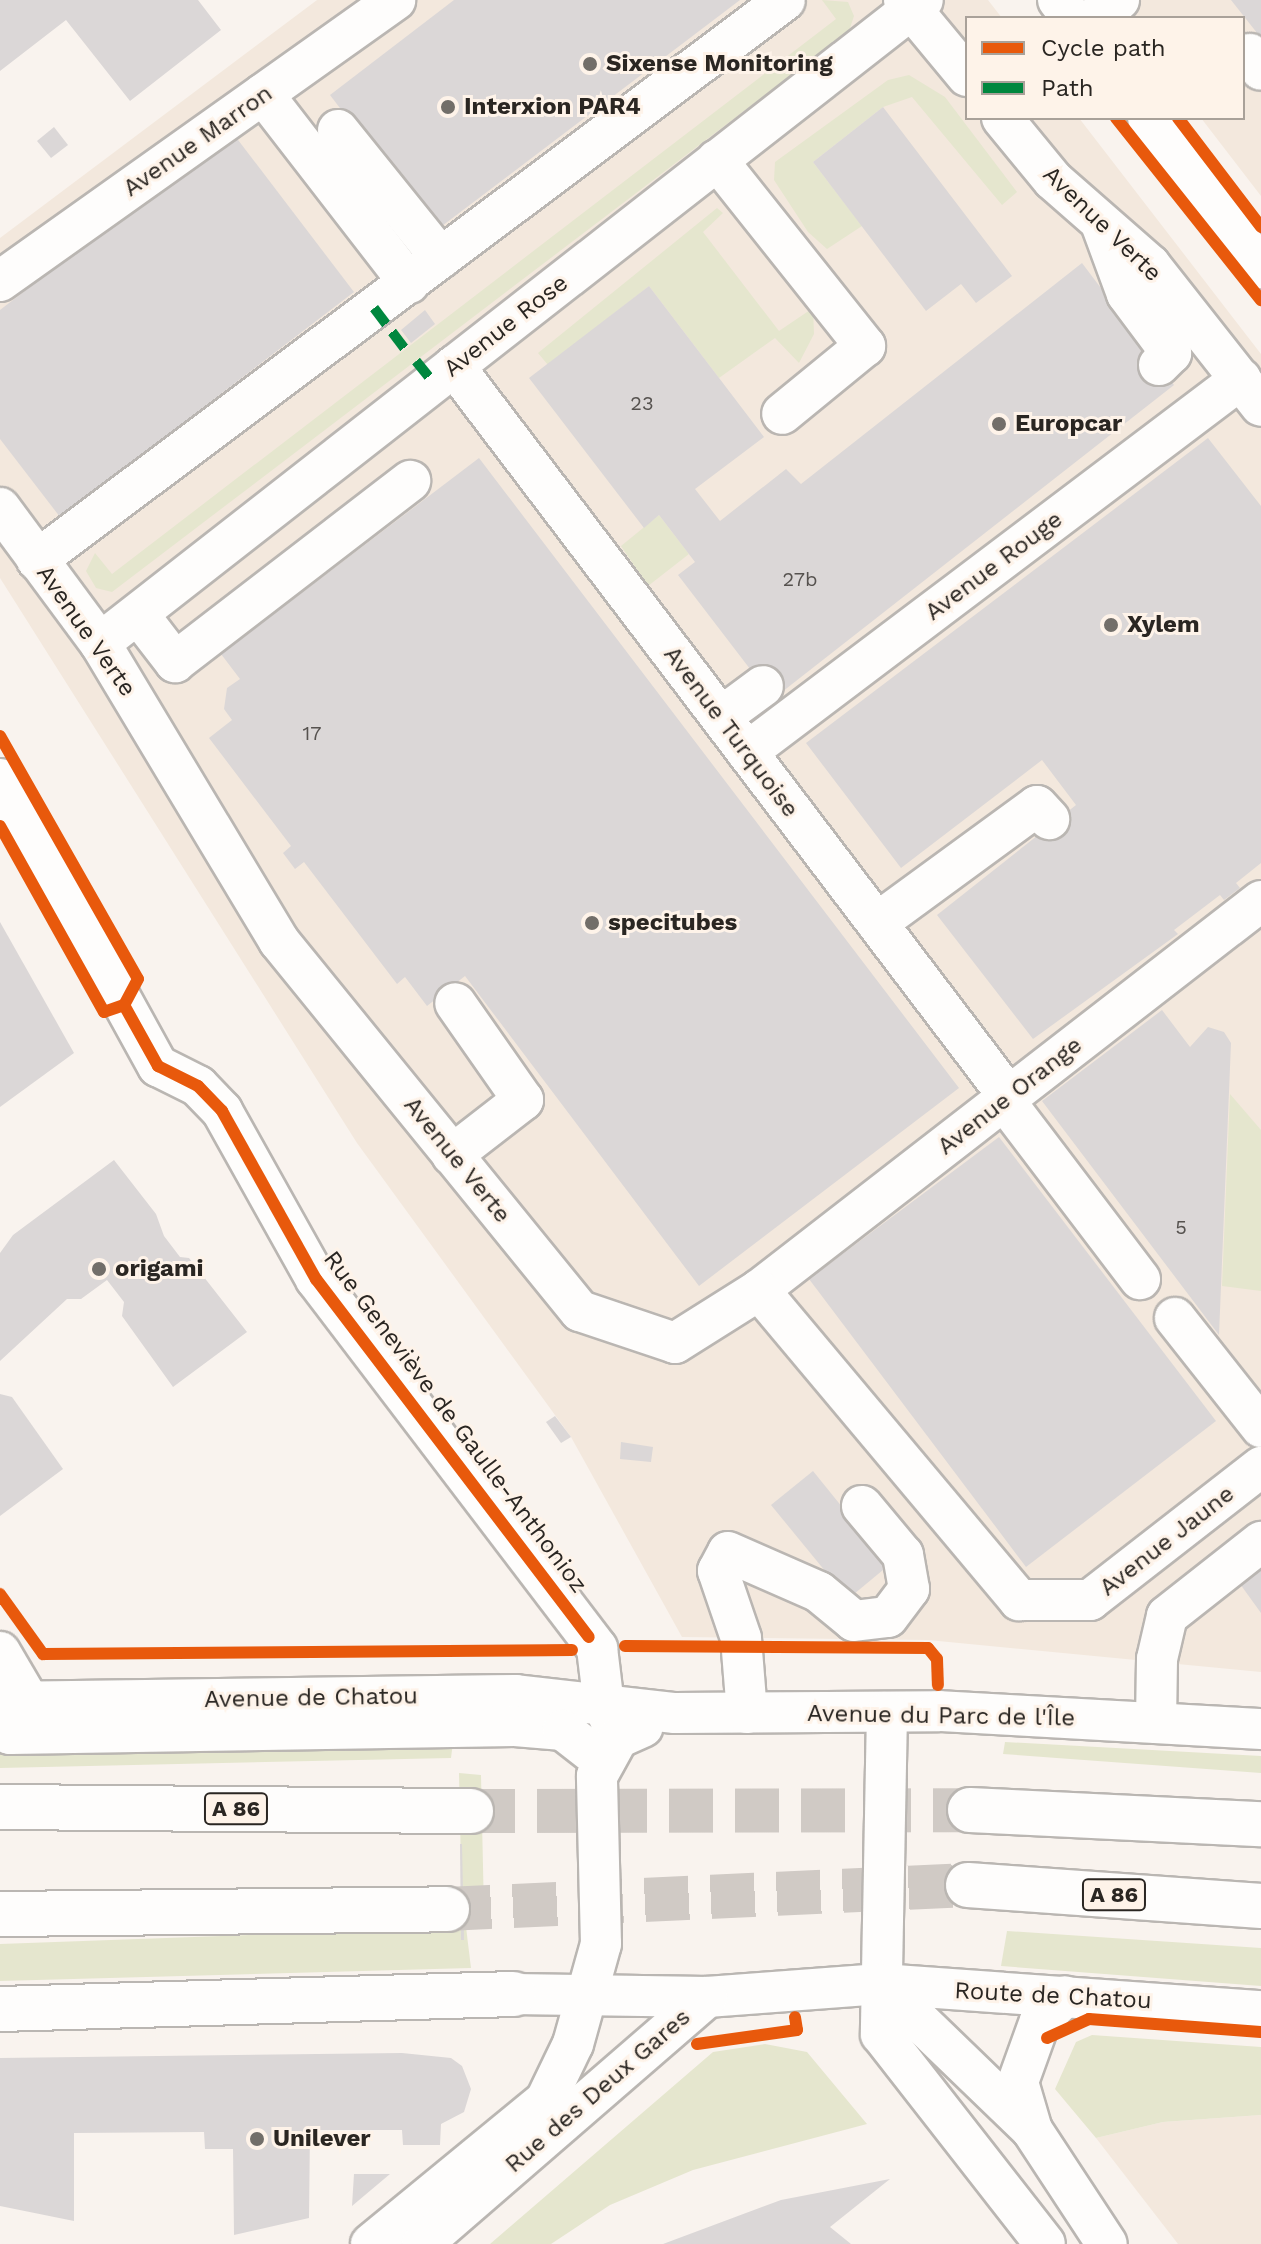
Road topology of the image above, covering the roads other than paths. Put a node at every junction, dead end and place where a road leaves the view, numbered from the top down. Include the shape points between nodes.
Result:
1 (395, 0) edge
2 (785, 0) edge
3 (1058, 0) edge
4 (1119, 0) edge
5 (913, 3) edge
6 (1070, 16) edge
7 (1097, 16) edge
8 (965, 73) edge
9 (263, 94) junction
10 (1004, 120) edge
11 (1150, 120) edge
12 (338, 130) dead end
13 (717, 160) junction
14 (1101, 223) junction
15 (441, 258) junction
16 (1260, 264) edge
17 (0, 281) edge
18 (409, 283) junction
19 (1159, 365) dead end
20 (454, 366) junction
21 (1251, 392) edge
22 (782, 414) dead end
23 (410, 481) dead end
24 (0, 508) edge
25 (37, 560) junction
26 (138, 614) junction
27 (100, 643) junction
28 (175, 662) junction
29 (763, 686) dead end
30 (131, 695) junction
31 (721, 717) junction
32 (747, 752) junction
33 (0, 779) edge
34 (1049, 819) dead end
35 (1261, 901) edge
36 (877, 923) junction
37 (455, 1003) dead end
38 (1006, 1098) junction
39 (452, 1155) junction
40 (1140, 1279) dead end
41 (759, 1290) junction
42 (1175, 1318) dead end
43 (1261, 1427) edge
44 (1261, 1467) edge
45 (862, 1506) dead end
46 (1261, 1542) edge
47 (0, 1652) edge
48 (10, 1708) edge
49 (887, 1712) junction
50 (747, 1713) junction
51 (1156, 1723) junction
52 (612, 1728) junction
53 (1261, 1729) edge
54 (0, 1807) edge
55 (970, 1810) tunnel mouth
56 (471, 1811) tunnel mouth
57 (1261, 1824) edge
58 (968, 1885) tunnel mouth
59 (1261, 1906) edge
60 (447, 1909) tunnel mouth
61 (0, 1914) edge
62 (863, 1986) junction
63 (514, 1994) joint
64 (589, 1995) junction
65 (1065, 1996) junction
66 (707, 1997) junction
67 (0, 2009) edge
68 (1261, 2011) edge
69 (1032, 2130) junction
70 (371, 2244) edge
71 (422, 2244) edge
72 (1045, 2244) edge
73 (1107, 2244) edge

1 - 9 street, Avenue Marron
2 - 15 street
3 - 6 street
4 - 7 street
5 - 8 street
5 - 13 street, Avenue Rose
9 - 17 street, Avenue Marron
9 - 18 street
10 - 14 street, Avenue Verte via 1053,180
11 - 16 street
12 - 15 street
13 - 20 street, Avenue Rose
13 - 22 street via 865,346
14 - 19 street via 1127,294 1171,353
14 - 21 street, Avenue Verte via 1150,265
15 - 18 street
18 - 25 street
20 - 26 street, Avenue Rose
20 - 31 street, Avenue Turquoise
21 - 32 street, Avenue Rouge
23 - 28 street
24 - 25 street, Avenue Verte
25 - 27 street, Avenue Verte
26 - 27 street, Avenue Rose
26 - 28 street
27 - 30 street, Avenue Verte
28 - 30 street
29 - 31 street
30 - 39 street, Avenue Verte via 279,941
31 - 32 street, Avenue Turquoise
32 - 36 street, Avenue Turquoise
33 - 52 street, Rue Geneviève de Gaulle-Anthonioz via 158,1066 198,1086 222,1111 316,1279 597,1648
34 - 36 street via 1037,806
35 - 38 street, Avenue Orange
36 - 38 street, Avenue Turquoise
37 - 39 street via 523,1100
38 - 40 street, Avenue Turquoise
38 - 41 street, Avenue Orange
39 - 41 street, Avenue Verte via 580,1311 675,1343
41 - 44 street, Avenue Jaune via 1019,1600 1090,1600
42 - 43 street
45 - 50 street via 903,1555 909,1589 888,1617 854,1621 819,1592 728,1552 718,1571 741,1638
46 - 51 street via 1167,1616 1157,1659
47 - 48 street
48 - 52 street, Avenue de Chatou via 516,1695
48 - 52 street via 10,1734
49 - 50 street, Avenue du Parc de l'Île
49 - 51 street, Avenue du Parc de l'Île
49 - 62 street
50 - 52 street, Avenue du Parc de l'Île via 675,1713
51 - 53 street, Avenue du Parc de l'Île
52 - 64 street, Rue Geneviève de Gaulle-Anthonioz via 597,1776 601,1944
54 - 56 highway, A 86
55 - 57 highway
58 - 59 highway, A 86
60 - 61 highway
62 - 65 street, Route de Chatou
62 - 66 street, Rue des Deux Gares
62 - 69 street
62 - 72 street via 881,2034
63 - 64 street
63 - 67 highway
64 - 66 street
64 - 70 street, Rue des Deux Gares via 546,2100
65 - 68 street, Route de Chatou
65 - 69 street via 1040,2021 1018,2082
66 - 71 street, Rue des Deux Gares
69 - 73 street

